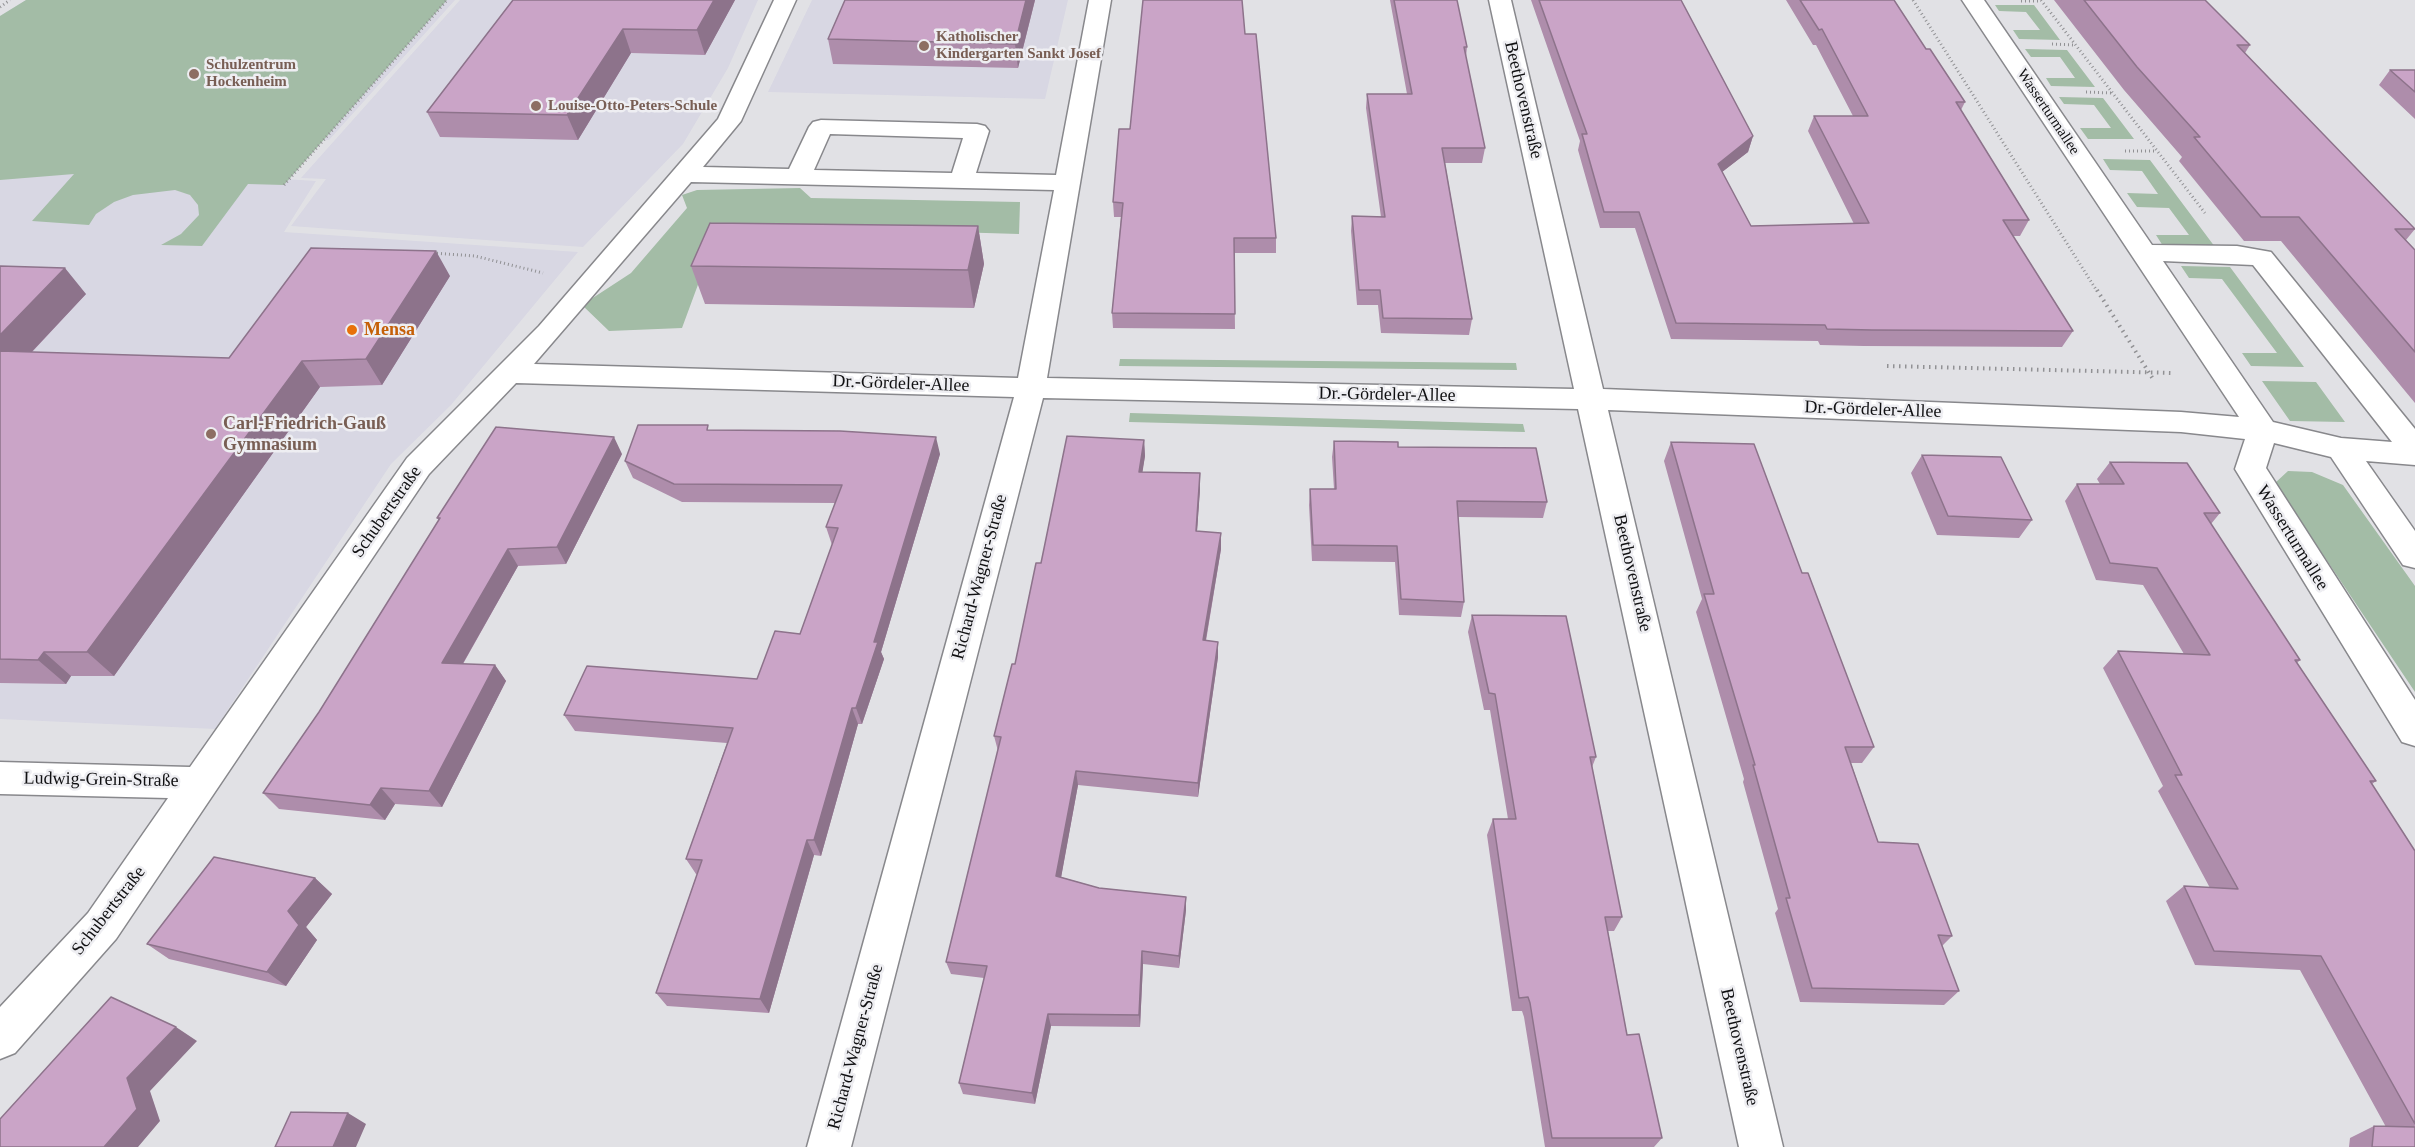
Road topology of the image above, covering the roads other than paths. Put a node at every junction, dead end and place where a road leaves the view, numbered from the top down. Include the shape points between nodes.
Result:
1 (785, 0) edge
2 (1100, 0) edge
3 (1500, 0) edge
4 (1973, 0) edge
5 (684, 174) junction
6 (798, 177) junction
7 (962, 180) junction
8 (1069, 183) junction
9 (2144, 253) junction
10 (510, 373) junction
11 (1031, 388) junction
12 (1591, 399) junction
13 (2263, 430) junction
14 (2341, 449) junction
15 (2415, 450) edge
16 (2415, 454) edge
17 (2415, 556) edge
18 (2415, 731) edge
19 (0, 778) edge
20 (202, 783) junction
21 (0, 1038) edge
22 (829, 1147) edge
23 (1761, 1147) edge

1 - 5 street, Schubertstraße via 729,121
2 - 8 street, Richard-Wagner-Straße
3 - 12 street, Beethovenstraße
4 - 9 street, Wasserturmallee
5 - 6 street
5 - 10 street, Schubertstraße
6 - 7 street
6 - 7 street via 821,127 977,131
7 - 8 street
8 - 11 street, Richard-Wagner-Straße
9 - 13 street, Wasserturmallee
9 - 15 street via 2262,258
10 - 11 street, Dr.-Gördeler-Allee
10 - 20 street, Schubertstraße via 418,466
11 - 12 street, Dr.-Gördeler-Allee
11 - 22 street, Richard-Wagner-Straße
12 - 13 street, Dr.-Gördeler-Allee via 2181,422
12 - 23 street, Beethovenstraße
13 - 14 street, Dr.-Gördeler-Allee
13 - 18 street, Wasserturmallee via 2250,470
14 - 16 street, Dr.-Gördeler-Allee
14 - 17 street
19 - 20 street, Ludwig-Grein-Straße
20 - 21 street, Schubertstraße via 102,926

